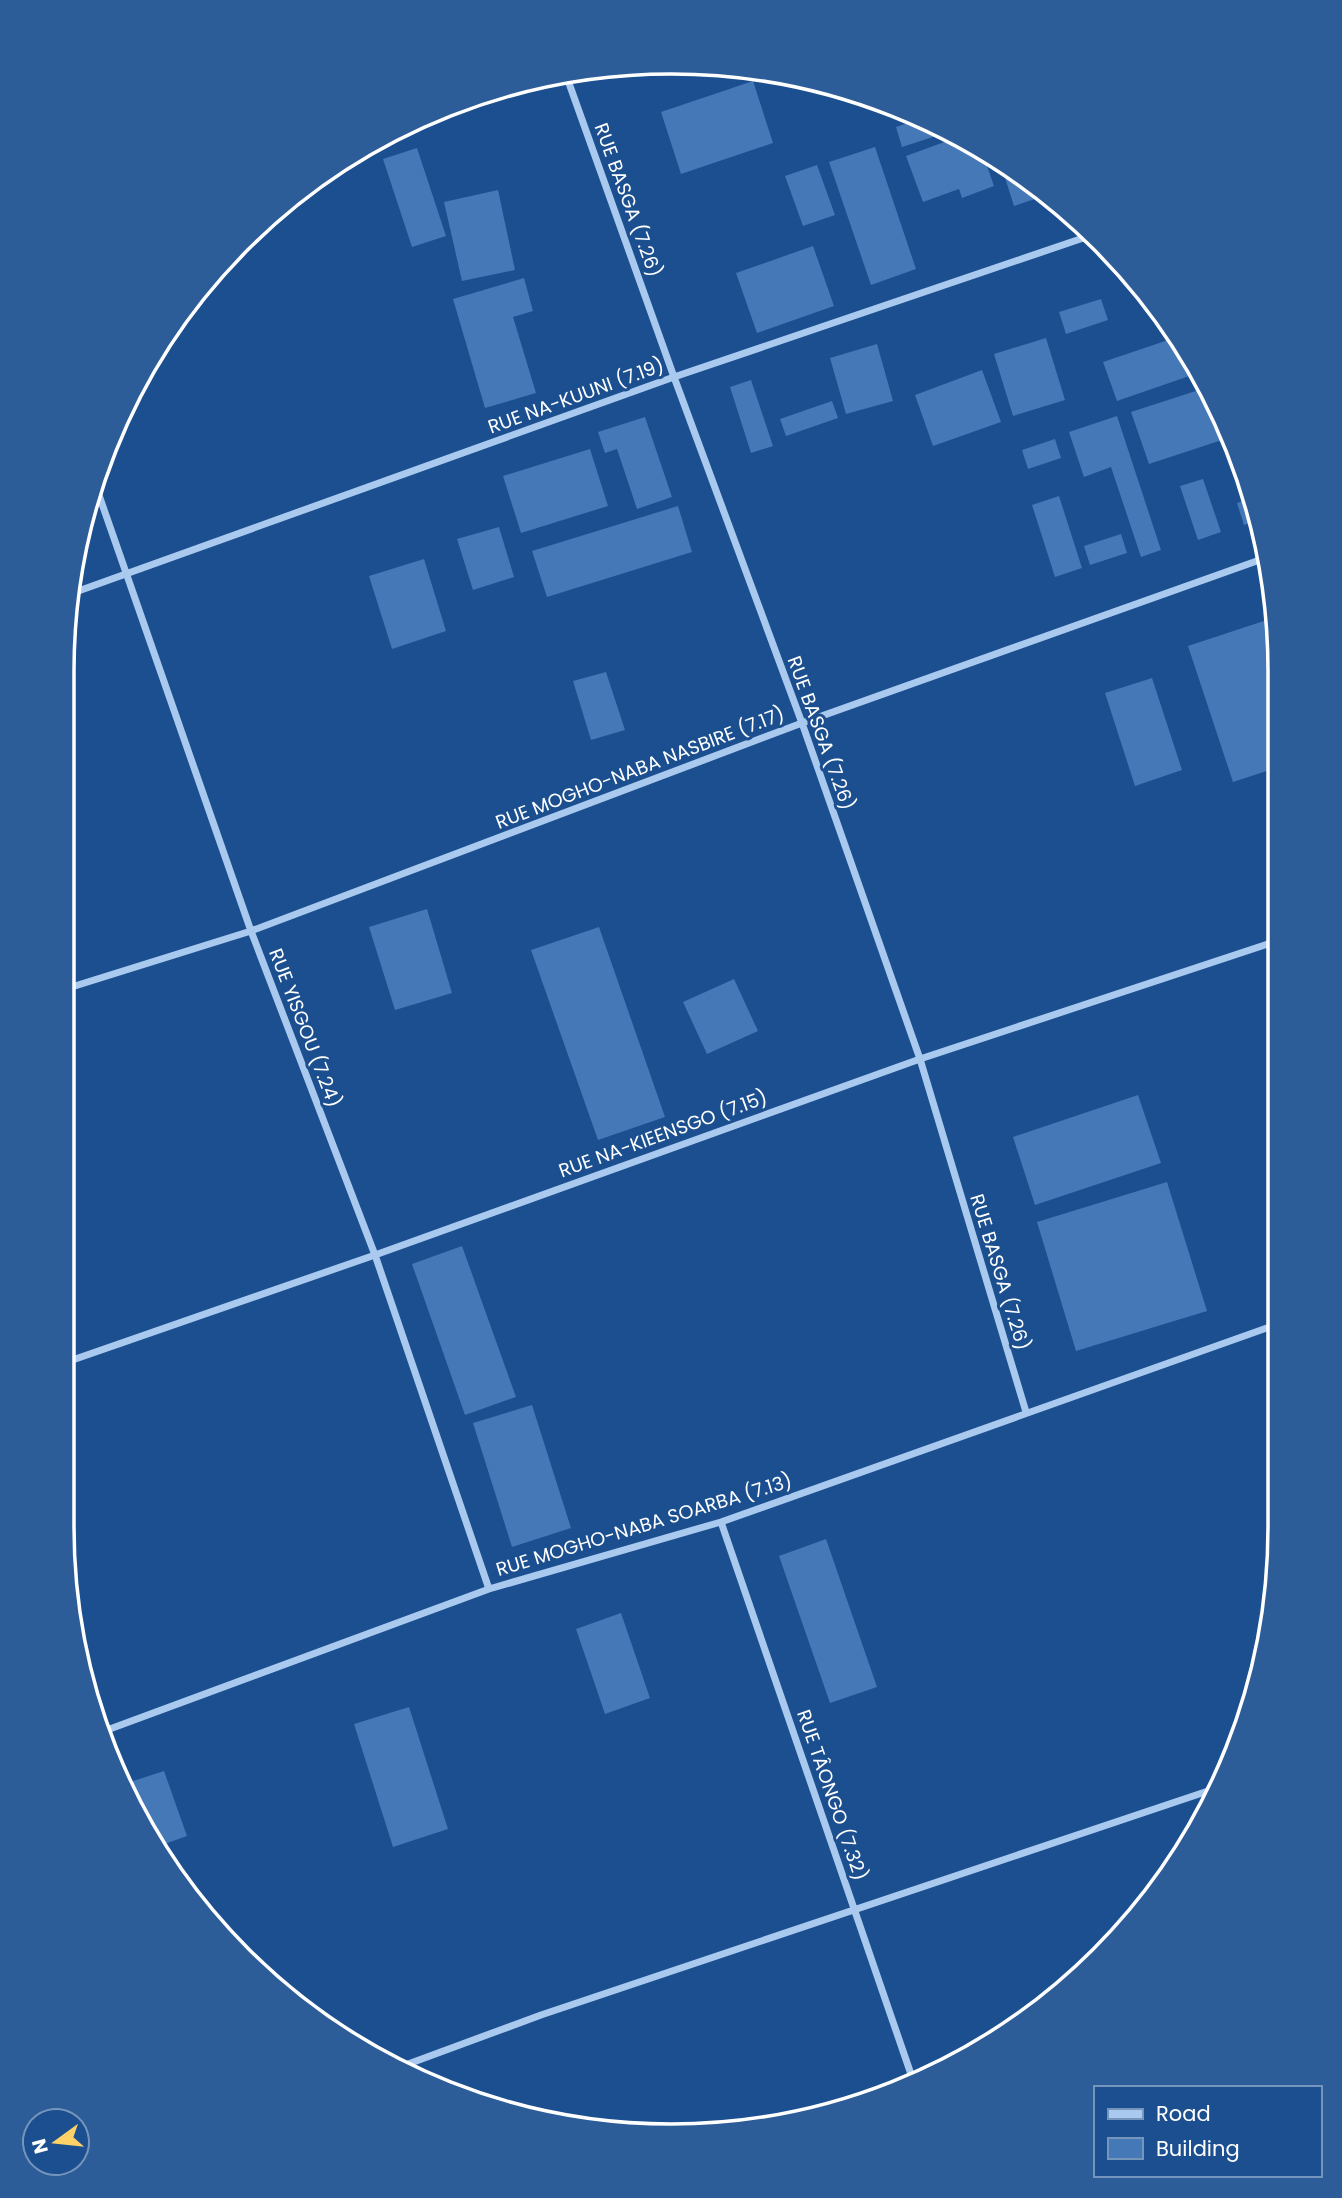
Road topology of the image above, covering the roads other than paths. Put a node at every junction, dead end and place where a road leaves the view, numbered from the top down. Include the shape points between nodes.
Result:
1 (569, 83) edge
2 (1082, 238) edge
3 (674, 377) junction
4 (100, 497) edge
5 (1258, 561) edge
6 (128, 575) junction
7 (79, 591) edge
8 (802, 723) junction
9 (251, 931) junction
10 (1268, 944) edge
11 (74, 986) edge
12 (920, 1059) junction
13 (375, 1255) junction
14 (1268, 1327) edge
15 (74, 1359) edge
16 (1026, 1412) junction
17 (721, 1521) junction
18 (489, 1588) junction
19 (109, 1729) edge
20 (1207, 1791) edge
21 (856, 1911) junction
22 (409, 2064) edge
23 (911, 2074) edge

1 - 3 street, RUE BASGA (7.26)
2 - 3 street, RUE NA-KUUNI (7.19)
3 - 6 street, RUE NA-KUUNI (7.19)
3 - 8 street, RUE BASGA (7.26)
4 - 6 street, RUE YISGOU (7.24)
5 - 8 street, RUE MOGHO-NABA NASBIRE (7.17)
6 - 7 street, RUE NA-KUUNI (7.19)
6 - 9 street, RUE YISGOU (7.24)
8 - 9 street, RUE MOGHO-NABA NASBIRE (7.17)
8 - 12 street, RUE BASGA (7.26)
9 - 11 street, RUE MOGHO-NABA NASBIRE (7.17)
9 - 13 street, RUE YISGOU (7.24)
10 - 12 street, RUE NA-KIEENSGO (7.15)
12 - 13 street, RUE NA-KIEENSGO (7.15)
12 - 16 street, RUE BASGA (7.26)
13 - 15 street, RUE NA-KIEENSGO (7.15)
13 - 18 street, RUE YISGOU (7.24)
14 - 16 street, RUE MOGHO-NABA SOARBA (7.13)
16 - 17 street, RUE MOGHO-NABA SOARBA (7.13)
17 - 18 street, RUE MOGHO-NABA SOARBA (7.13)
17 - 21 street, RUE TÂONGO (7.32)
18 - 19 street, RUE MOGHO-NABA SOARBA (7.13)
20 - 21 street
21 - 22 street
21 - 23 street, RUE TÂONGO (7.32)

